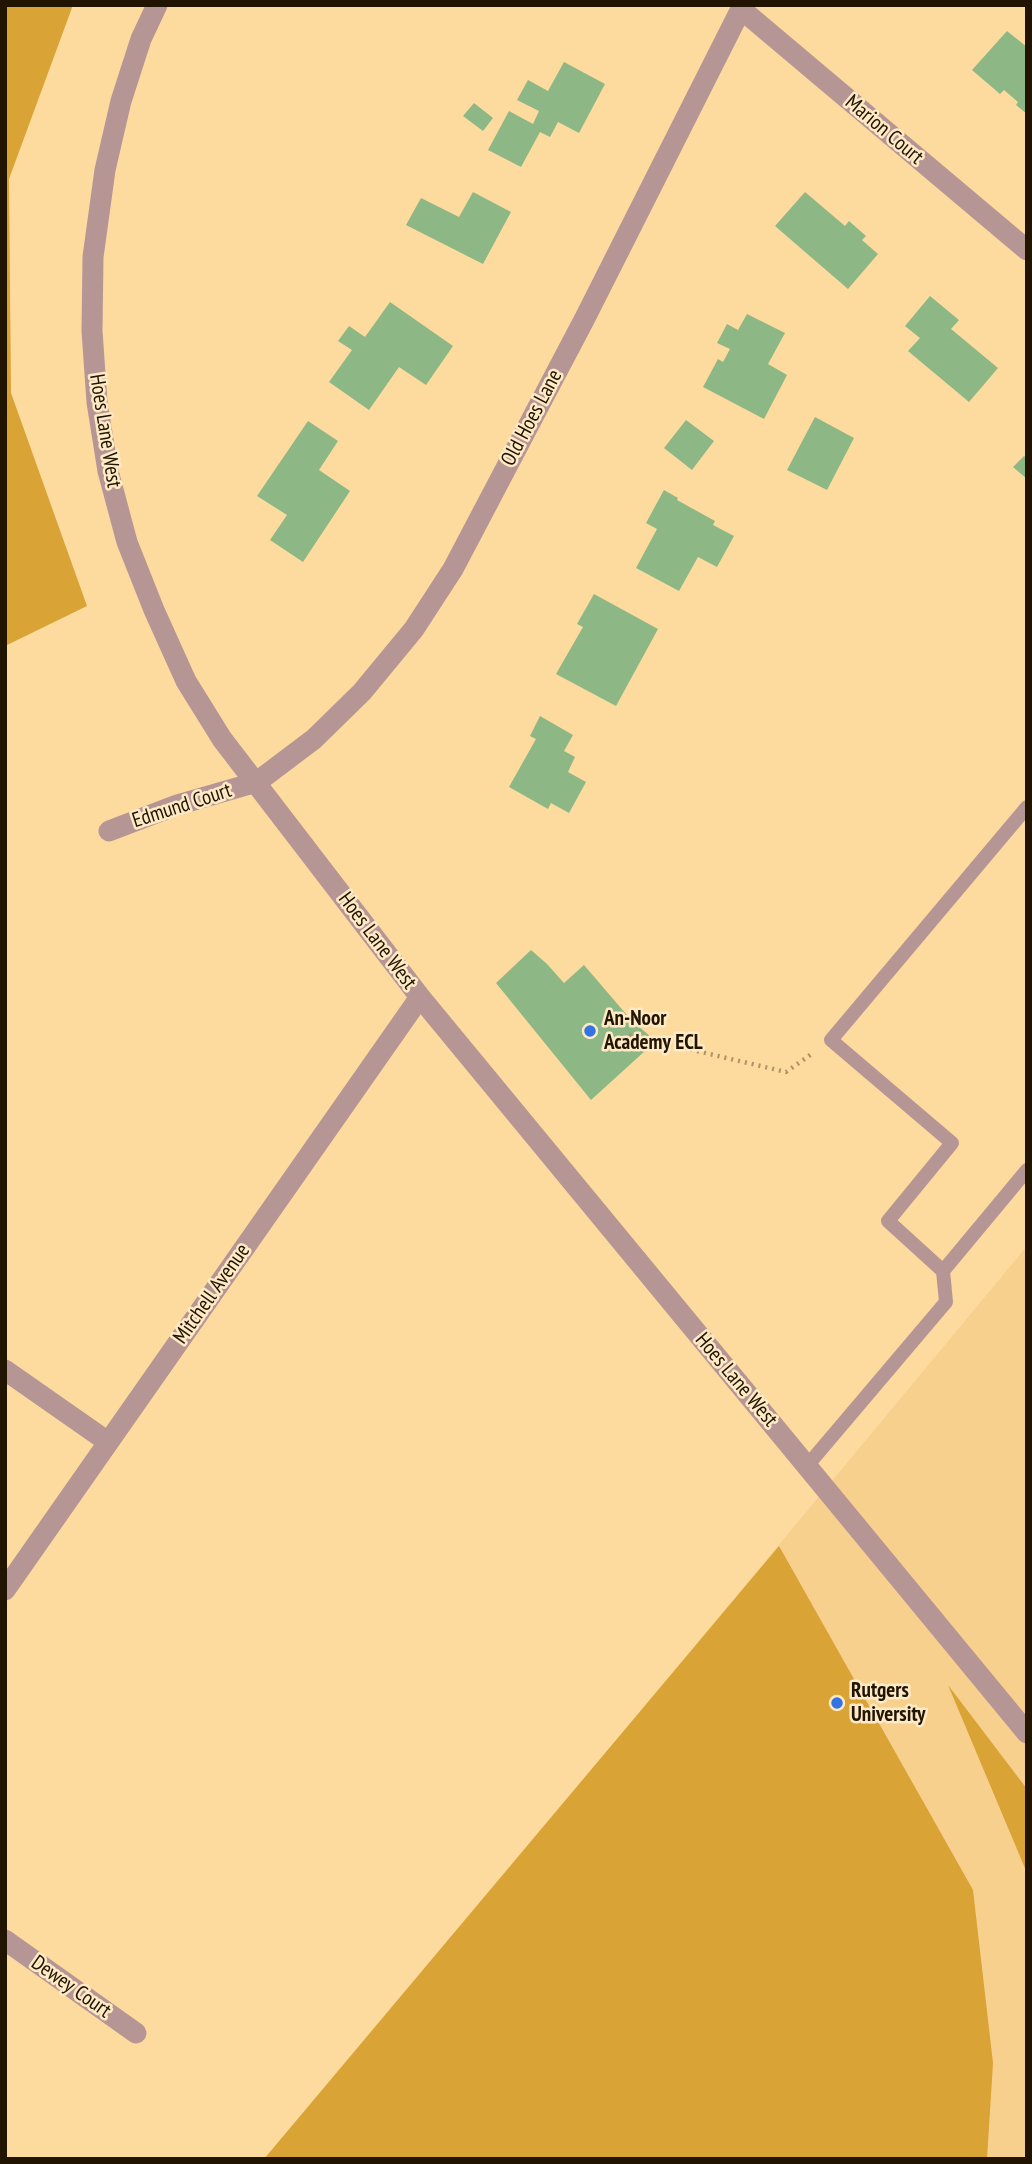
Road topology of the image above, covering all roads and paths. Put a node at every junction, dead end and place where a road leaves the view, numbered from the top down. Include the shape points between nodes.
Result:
1 (157, 5) edge
2 (742, 7) edge
3 (1027, 250) edge
4 (257, 782) junction
5 (1027, 807) edge
6 (108, 831) dead end
7 (420, 997) junction
8 (629, 1035) dead end
9 (831, 1040) junction
10 (1027, 1170) edge
11 (943, 1270) junction
12 (5, 1370) edge
13 (108, 1442) junction
14 (807, 1466) junction
15 (5, 1590) edge
16 (1024, 1723) edge
17 (5, 1940) edge
18 (136, 2033) dead end

1 - 4 street, Hoes Lane West via 121,101 105,170 93,257 97,402 108,471 153,610 186,681 222,739
2 - 3 street, Marion Court
2 - 4 street, Old Hoes Lane via 453,569 414,629 362,692 314,739
4 - 6 street, Edmund Court
4 - 7 street, Hoes Lane West
5 - 9 lane
7 - 13 street, Mitchell Avenue
7 - 14 street, Hoes Lane West
8 - 9 path via 786,1072
9 - 11 lane via 953,1143 888,1221
10 - 11 lane
11 - 14 lane via 946,1302
12 - 13 street
13 - 15 street, Mitchell Avenue
14 - 16 street, Hoes Lane West
17 - 18 street, Dewey Court

